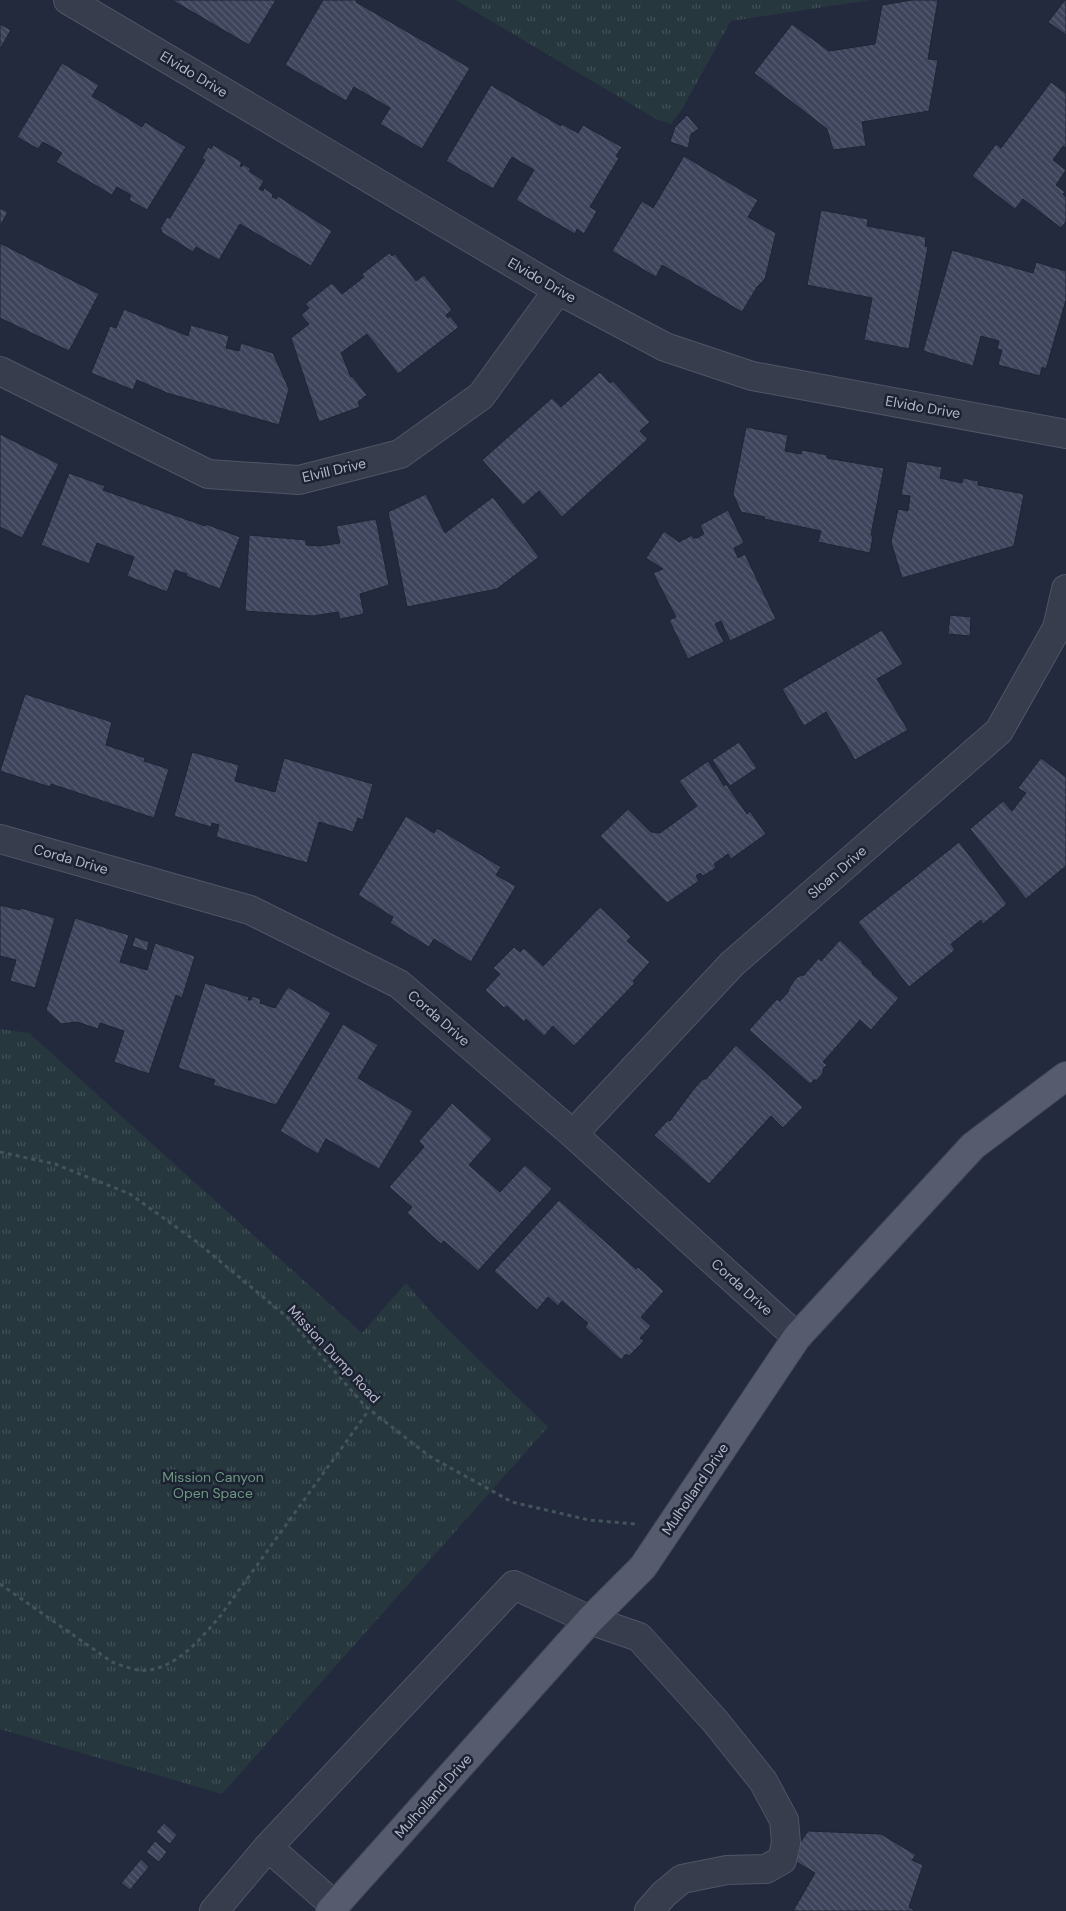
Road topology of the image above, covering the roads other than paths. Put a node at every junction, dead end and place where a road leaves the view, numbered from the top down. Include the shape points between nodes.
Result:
1 (68, 0) edge
2 (558, 290) junction
3 (0, 371) edge
4 (1066, 434) edge
5 (1066, 588) edge
6 (0, 839) edge
7 (1066, 1076) edge
8 (572, 1134) junction
9 (796, 1337) junction
10 (590, 1620) junction
11 (268, 1847) junction
12 (333, 1909) edge
13 (214, 1911) edge
14 (649, 1911) edge

1 - 2 street, Elvido Drive
2 - 3 street, Elvill Drive via 481,396 400,454 299,480 208,474
2 - 4 street, Elvido Drive via 665,347 752,376
5 - 8 street, Sloan Drive via 1058,628 999,731 732,964
6 - 8 street, Corda Drive via 250,910 399,984
7 - 9 main road, Mulholland Drive via 973,1146
8 - 9 street, Corda Drive
9 - 10 main road, Mulholland Drive via 643,1567
10 - 11 street via 514,1585
10 - 12 main road, Mulholland Drive
10 - 14 street via 639,1638 715,1720 763,1781 784,1820 786,1843 782,1860 766,1869 727,1870 682,1879
11 - 12 street
11 - 13 street

